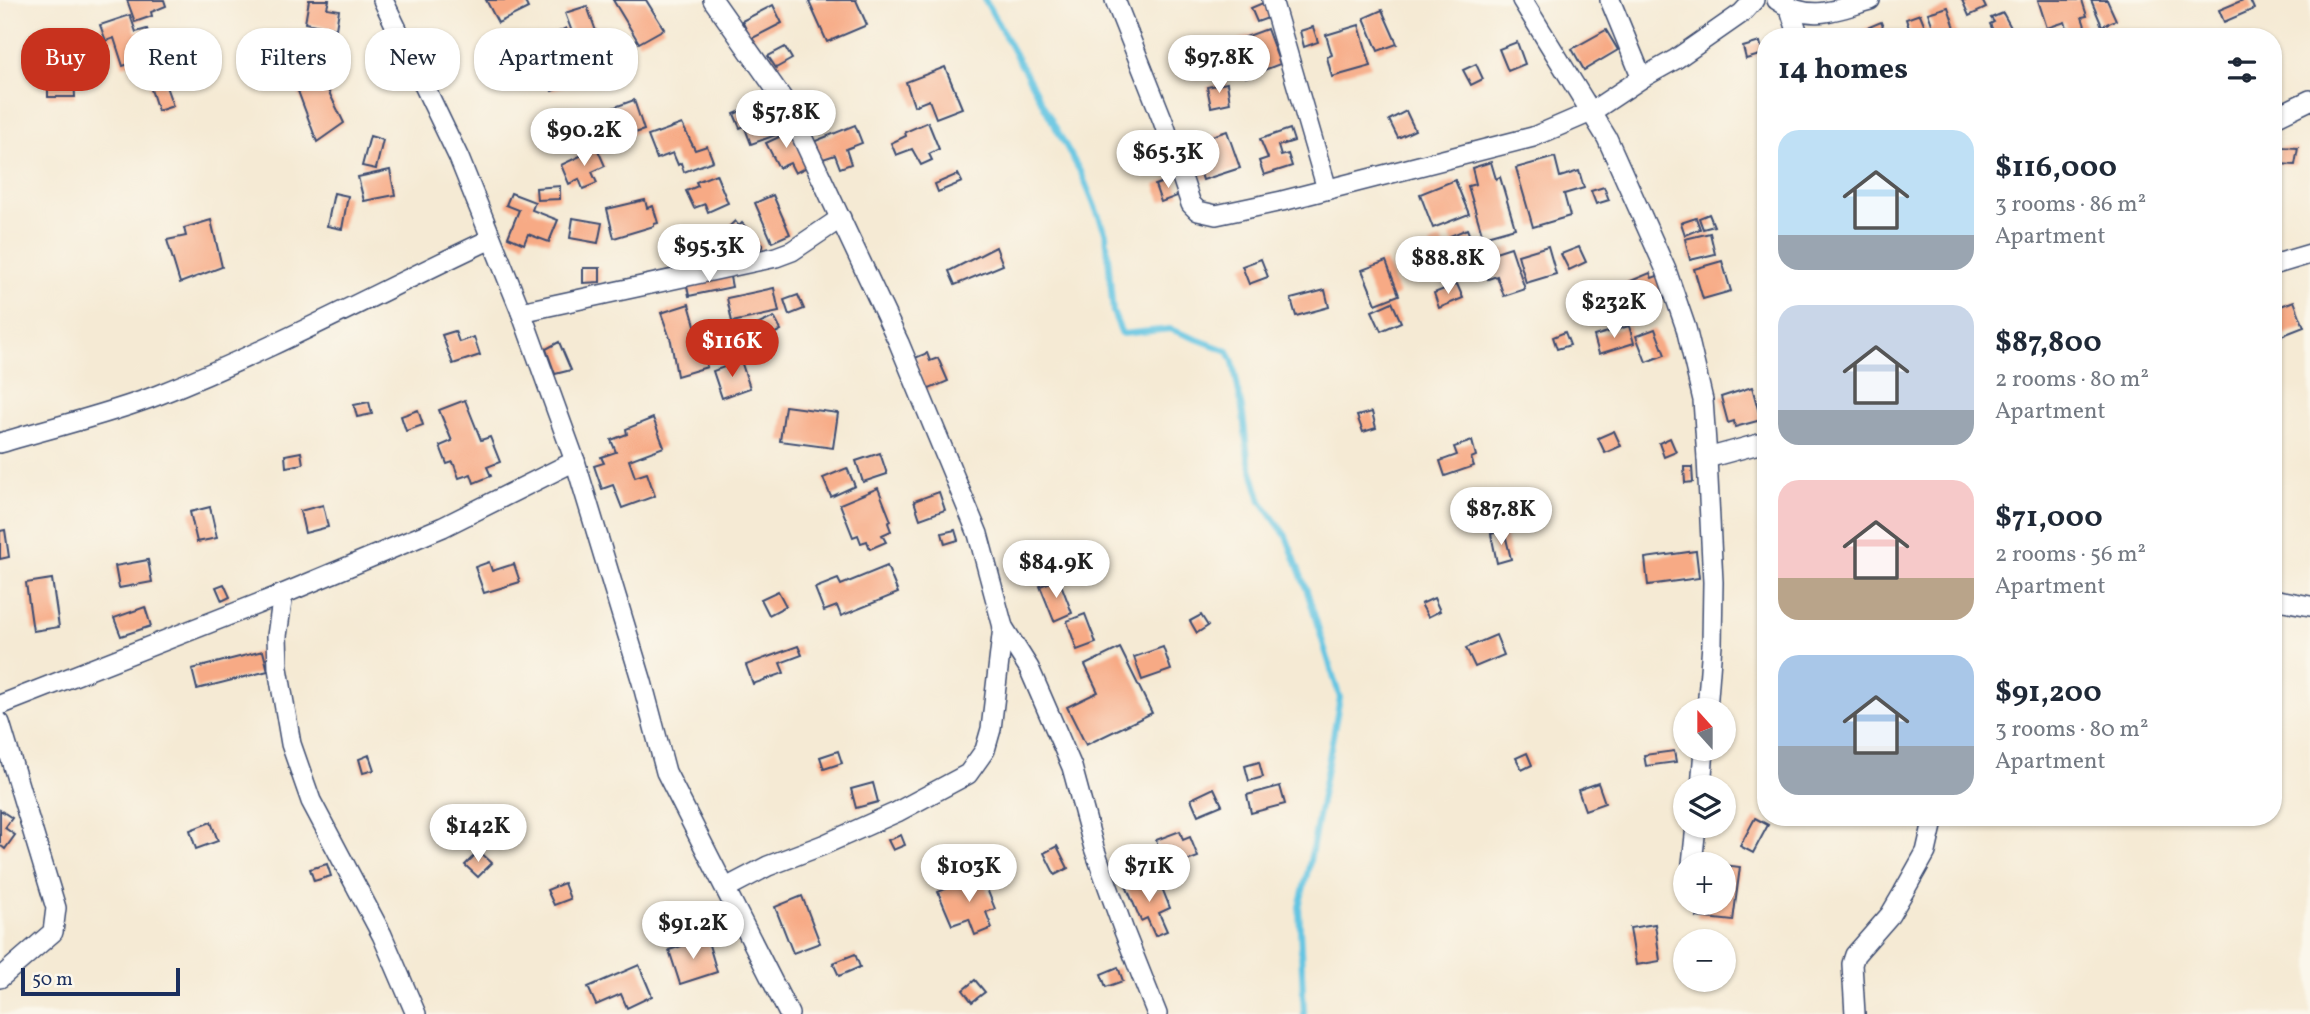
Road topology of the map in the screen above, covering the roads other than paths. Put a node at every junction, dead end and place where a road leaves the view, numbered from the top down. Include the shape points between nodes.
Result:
1 (383, 0) edge
2 (713, 0) edge
3 (1115, 0) edge
4 (1272, 0) edge
5 (1522, 0) edge
6 (1610, 0) edge
7 (1754, 0) edge
8 (1870, 0) edge
9 (1784, 5) edge
10 (1795, 28) edge
11 (1642, 78) junction
12 (2310, 100) edge
13 (1591, 112) junction
14 (2282, 114) edge
15 (1327, 189) junction
16 (841, 218) junction
17 (491, 239) junction
18 (2310, 254) edge
19 (2282, 262) edge
20 (521, 312) junction
21 (0, 443) edge
22 (1757, 444) edge
23 (1707, 458) junction
24 (575, 461) junction
25 (283, 594) junction
26 (2282, 601) edge
27 (2310, 606) edge
28 (1003, 627) junction
29 (1708, 698) edge
30 (0, 705) edge
31 (0, 723) edge
32 (1932, 826) edge
33 (726, 888) junction
34 (0, 978) edge
35 (416, 1014) edge
36 (789, 1014) edge
37 (1157, 1014) edge
38 (1856, 1014) edge

1 - 17 street via 459,158
2 - 16 street via 787,105
3 - 15 street via 1186,193 1198,211 1216,215
4 - 15 street
5 - 13 street
6 - 11 street
7 - 11 street via 1723,27
8 - 9 street via 1810,14
9 - 10 street
11 - 13 street
12 - 14 street
13 - 15 street via 1533,137
13 - 23 street via 1607,138 1686,328 1703,400
16 - 20 street via 776,257
16 - 28 street via 978,534
17 - 20 street
17 - 21 street via 307,330 156,396
18 - 19 street
20 - 24 street
22 - 23 street
23 - 29 street via 1713,594
24 - 25 street via 443,527
24 - 33 street via 666,772
25 - 30 street
25 - 35 street via 278,668 291,744 311,802 382,935
26 - 27 street
28 - 33 street via 991,729 985,750 968,774
28 - 37 street via 1029,668 1072,767 1094,848
31 - 34 street via 56,908 53,932
32 - 38 street via 1926,852 1890,915 1854,955
33 - 36 street

